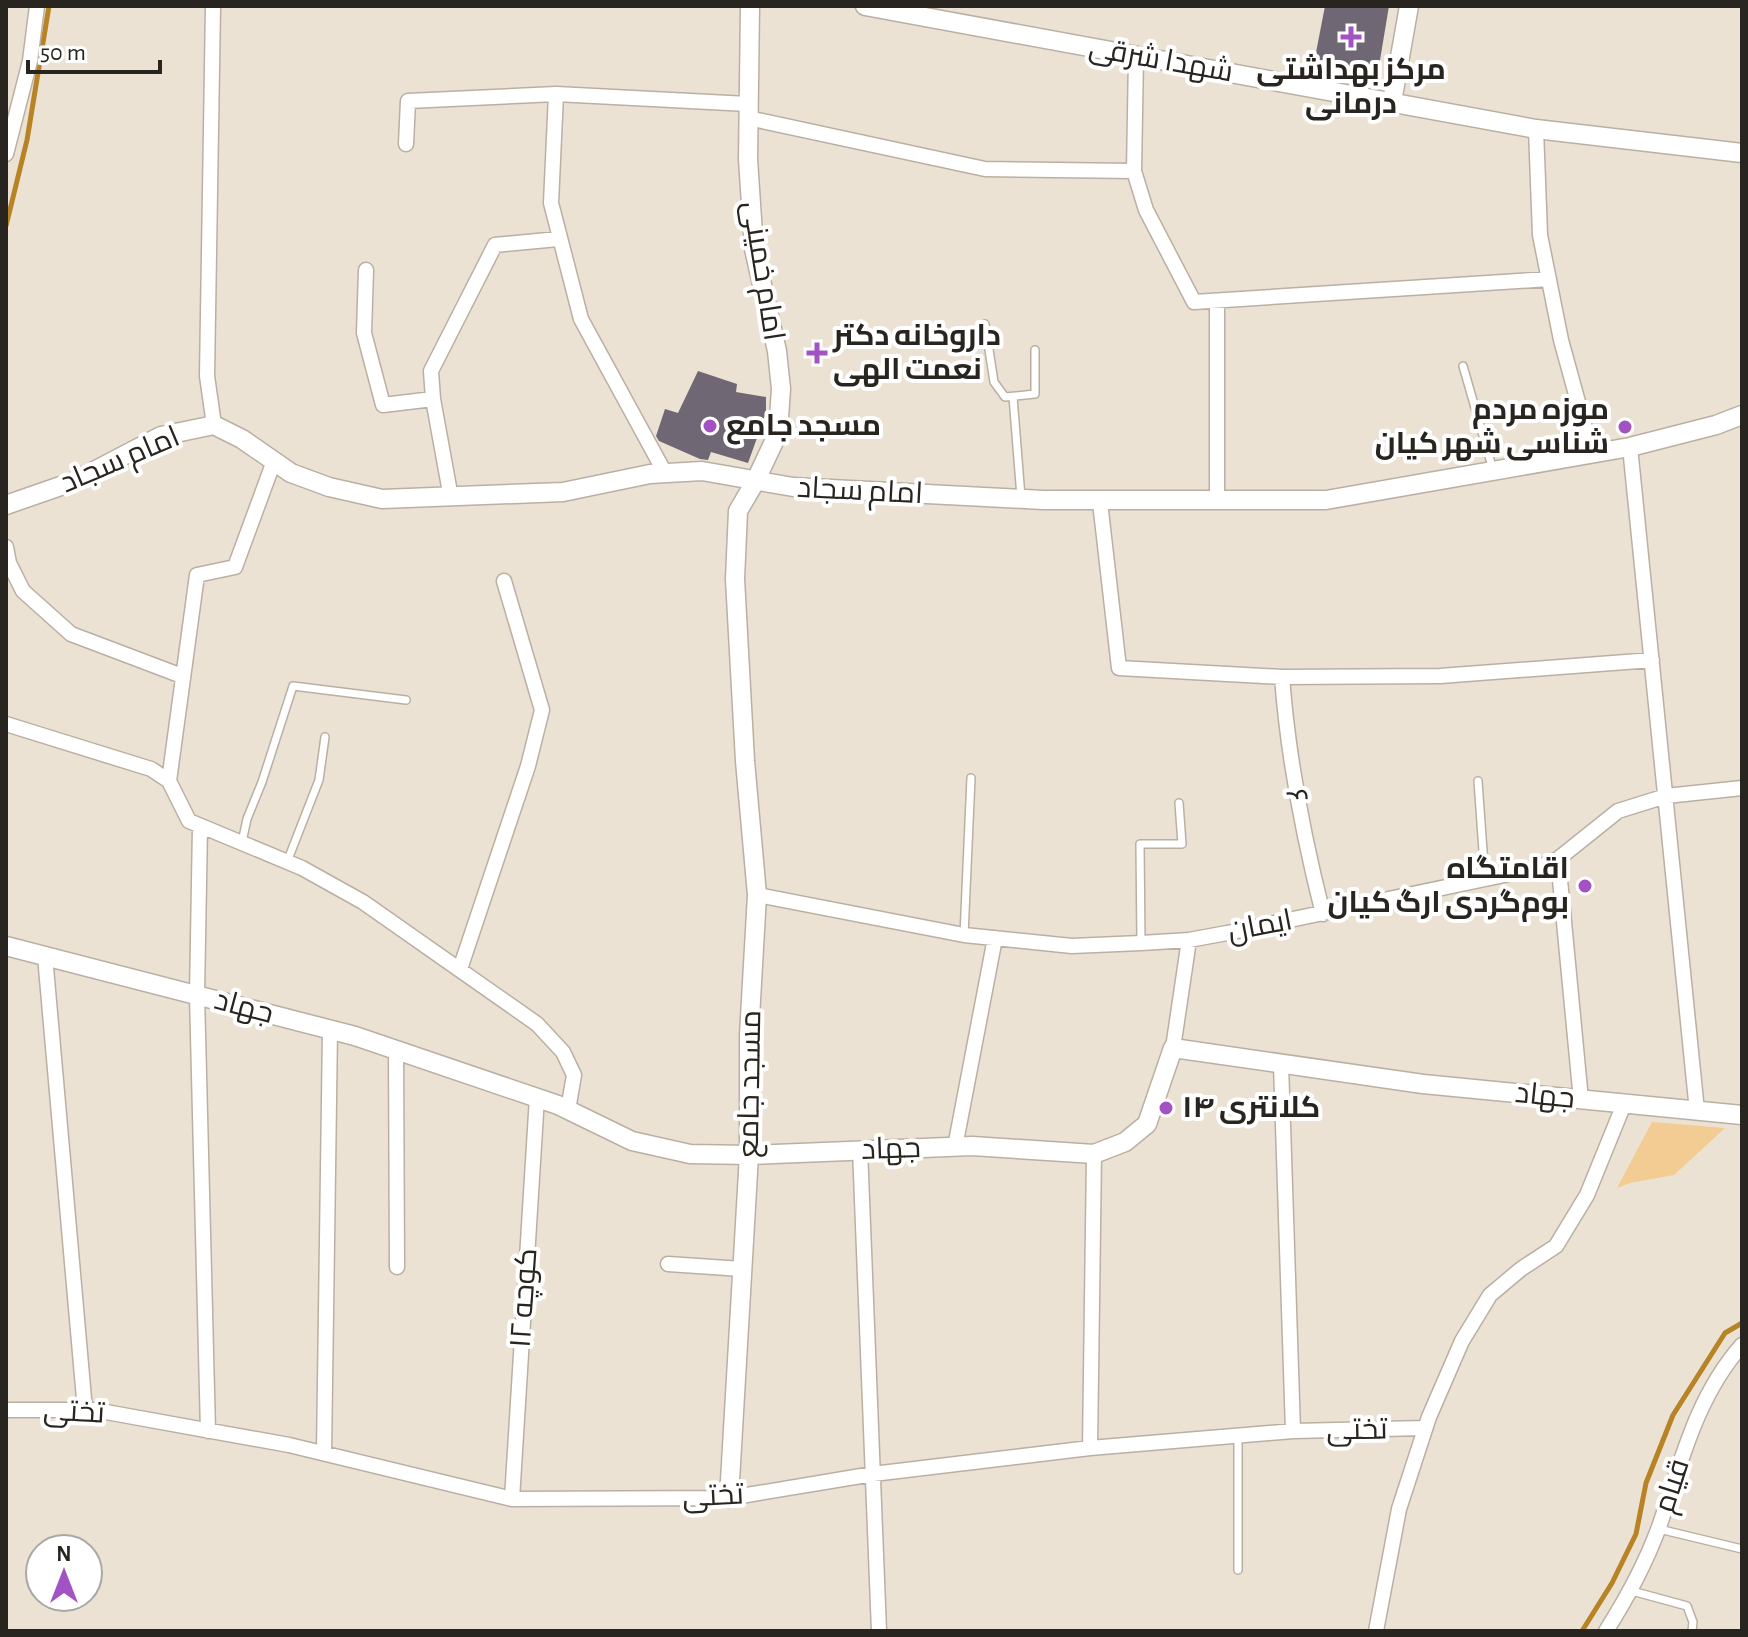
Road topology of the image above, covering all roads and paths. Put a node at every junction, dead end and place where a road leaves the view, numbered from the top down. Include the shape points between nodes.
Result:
1 (37, 6) edge
2 (213, 6) edge
3 (750, 6) edge
4 (865, 6) edge
5 (1409, 6) edge
6 (1136, 56) junction
7 (556, 94) junction
8 (1392, 102) junction
9 (748, 111) junction
10 (1536, 129) junction
11 (406, 144) dead end
12 (1742, 153) edge
13 (6, 154) edge
14 (1134, 171) junction
15 (558, 239) junction
16 (366, 270) dead end
17 (1549, 279) junction
18 (1217, 302) junction
19 (985, 324) dead end
20 (1035, 350) dead end
21 (1463, 366) dead end
22 (1013, 397) junction
23 (433, 399) junction
24 (1742, 415) edge
25 (214, 425) junction
26 (1630, 447) junction
27 (1592, 453) junction
28 (274, 461) junction
29 (1493, 470) junction
30 (665, 473) junction
31 (755, 482) junction
32 (451, 498) junction
33 (1021, 499) junction
34 (1217, 499) junction
35 (1100, 502) junction
36 (6, 505) edge
37 (6, 547) edge
38 (504, 581) dead end
39 (1652, 660) junction
40 (182, 676) junction
41 (1282, 677) junction
42 (406, 700) dead end
43 (6, 724) edge
44 (325, 737) dead end
45 (971, 778) dead end
46 (169, 781) junction
47 (1478, 781) dead end
48 (1742, 788) edge
49 (1666, 796) junction
50 (1179, 803) dead end
51 (200, 826) junction
52 (242, 843) junction
53 (1558, 859) junction
54 (287, 862) junction
55 (1485, 879) junction
56 (757, 895) junction
57 (1323, 914) junction
58 (964, 935) junction
59 (995, 938) junction
60 (1189, 940) junction
61 (1141, 943) junction
62 (6, 946) edge
63 (45, 956) junction
64 (460, 969) junction
65 (197, 995) junction
66 (330, 1029) junction
67 (1173, 1048) junction
68 (396, 1049) junction
69 (1281, 1064) junction
70 (537, 1097) junction
71 (1581, 1100) junction
72 (1624, 1104) junction
73 (568, 1110) junction
74 (1697, 1111) junction
75 (1742, 1115) edge
76 (955, 1147) junction
77 (860, 1149) junction
78 (1094, 1154) junction
79 (749, 1155) junction
80 (668, 1264) dead end
81 (397, 1267) dead end
82 (742, 1269) junction
83 (1742, 1345) edge
84 (6, 1410) edge
85 (85, 1410) junction
86 (1425, 1428) junction
87 (208, 1431) junction
88 (1293, 1431) junction
89 (1238, 1435) junction
90 (1090, 1448) junction
91 (324, 1453) junction
92 (873, 1474) junction
93 (729, 1498) junction
94 (512, 1499) junction
95 (1658, 1529) junction
96 (1742, 1549) edge
97 (1238, 1570) dead end
98 (1632, 1591) junction
99 (879, 1631) edge
100 (1376, 1631) edge
101 (1606, 1631) edge
102 (1692, 1631) edge

1 - 13 street via 30,61
2 - 25 street via 207,376
3 - 9 street, امام خمینی
4 - 6 street, شهدا شرقی
5 - 8 street
6 - 8 street, شهدا شرقی
6 - 14 street
7 - 9 street
7 - 11 street via 408,101
7 - 15 street via 551,203
8 - 10 street, شهدا شرقی
9 - 14 street via 985,169
9 - 31 street, امام خمینی via 754,249 781,389 778,433
10 - 12 street, شهدا شرقی
10 - 17 street via 1540,235
14 - 18 street via 1146,210 1194,302
15 - 23 street via 495,245 431,371
15 - 30 street via 581,319
16 - 23 street via 364,333 383,405
17 - 18 street
17 - 27 street
18 - 34 street
19 - 22 lane via 994,382 1005,397
20 - 22 lane via 1035,394
21 - 29 lane
22 - 33 lane
23 - 32 street
24 - 26 street, امام سجاد
25 - 28 street, امام سجاد
25 - 36 street, امام سجاد via 161,436 75,481
26 - 27 street, امام سجاد
26 - 39 street
27 - 29 street, امام سجاد
28 - 32 street, امام سجاد via 329,487 382,499
28 - 40 street via 235,567 197,575
29 - 34 street, امام سجاد via 1326,500
30 - 31 street, امام سجاد via 702,471
30 - 32 street, امام سجاد via 563,492
31 - 33 street, امام سجاد
31 - 56 street, مسجد جامع via 738,511 735,579
33 - 35 street, امام سجاد
34 - 35 street, امام سجاد
35 - 41 street via 1119,668
37 - 40 street via 23,591 71,634
38 - 64 street via 542,710
39 - 41 street via 1440,676
39 - 49 street
40 - 46 street
41 - 57 street, ۶ via 1301,826
42 - 52 lane via 293,686
43 - 46 street via 151,769
44 - 54 lane via 319,780
45 - 58 lane
46 - 51 street via 189,821
47 - 55 lane
48 - 49 street, ایمان
49 - 53 street, ایمان via 1618,811
49 - 74 street
50 - 61 lane via 1182,844 1140,844
51 - 52 street
51 - 65 street
52 - 54 street
53 - 55 street, ایمان
53 - 71 street
54 - 64 street via 363,902
55 - 57 street, ایمان
56 - 58 street, ایمان
56 - 79 street, مسجد جامع
57 - 60 street, ایمان
58 - 59 street, ایمان
59 - 61 street, ایمان via 1072,946
59 - 76 street
60 - 61 street, ایمان
60 - 67 street
62 - 63 street, جهاد
63 - 65 street, جهاد
63 - 85 street
64 - 73 street via 537,1024 563,1052 574,1075
65 - 66 street, جهاد
65 - 87 street
66 - 68 street, جهاد
66 - 91 street
67 - 69 street, جهاد
67 - 78 street, جهاد via 1147,1124 1125,1142
68 - 70 street, جهاد
68 - 81 street
69 - 71 street, جهاد
69 - 88 street
70 - 73 street, جهاد
70 - 94 street, کوچه ۱۲
71 - 72 street, جهاد
72 - 74 street, جهاد
72 - 86 street via 1587,1195 1556,1246 1490,1295 1462,1341
73 - 79 street, جهاد via 632,1141 690,1154
74 - 75 street, جهاد
76 - 77 street, جهاد
76 - 78 street, جهاد
77 - 79 street, جهاد
77 - 92 street
78 - 90 street
79 - 82 street, مسجد جامع
80 - 82 street
82 - 93 street, مسجد جامع
83 - 95 street, قیام via 1700,1408
84 - 85 street, تختی
85 - 87 street, تختی
86 - 88 street, تختی
86 - 100 street via 1399,1509
87 - 91 street, تختی
88 - 89 street, تختی
89 - 90 street, تختی
89 - 97 lane
90 - 92 street, تختی
91 - 94 street, تختی
92 - 93 street, تختی
92 - 99 street
93 - 94 street, تختی
95 - 96 lane
95 - 98 street, قیام
98 - 101 street, قیام
98 - 102 lane via 1687,1606

